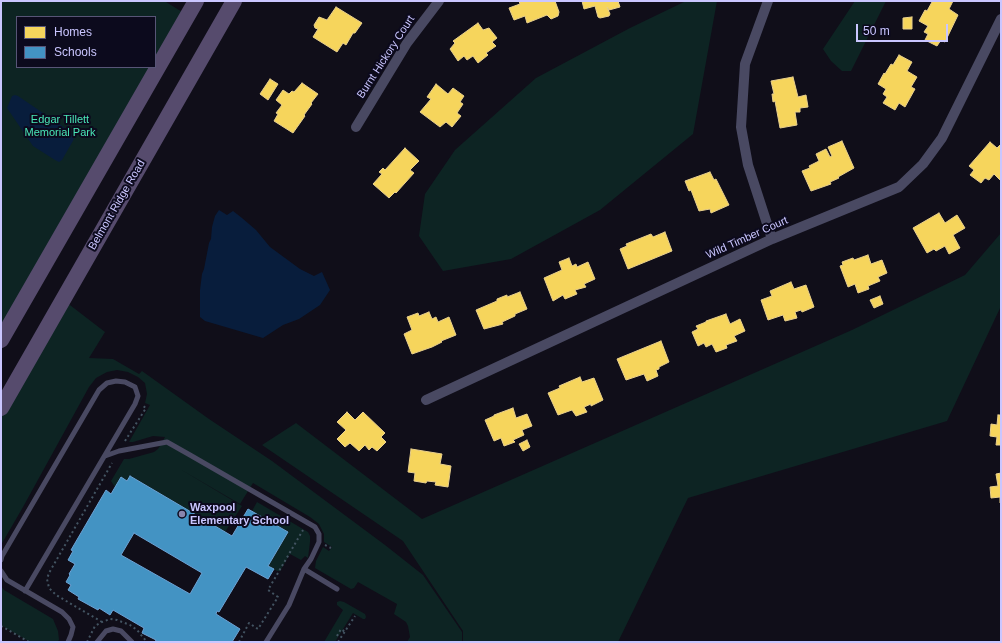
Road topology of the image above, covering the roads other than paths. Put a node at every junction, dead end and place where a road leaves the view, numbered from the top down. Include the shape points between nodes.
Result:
1 (196, 1) edge
2 (234, 1) edge
3 (439, 1) edge
4 (768, 1) edge
5 (1001, 19) edge
6 (356, 127) dead end
7 (772, 239) junction
8 (1, 340) edge
9 (426, 400) dead end
10 (1, 408) edge
11 (105, 456) junction
12 (1, 560) edge
13 (304, 569) junction
14 (1, 571) edge
15 (337, 590) dead end
16 (26, 591) junction
17 (68, 642) edge
18 (97, 642) edge
19 (132, 642) edge
20 (266, 642) edge

1 - 8 main road
2 - 10 main road, Belmont Ridge Road
3 - 6 street, Burnt Hickory Court via 407,43
4 - 7 street via 745,64 741,127 748,165
5 - 7 street, Wild Timber Court via 942,138 923,164 898,187
7 - 9 street, Wild Timber Court
11 - 12 lane via 138,396 135,387 125,382 116,381 100,390
11 - 13 lane via 167,442 315,527 319,534 319,542
11 - 16 lane
13 - 15 lane
13 - 20 lane via 289,605
14 - 16 lane via 8,580
16 - 17 lane via 62,612 69,619 73,627
18 - 19 lane via 106,631 113,629 121,631

